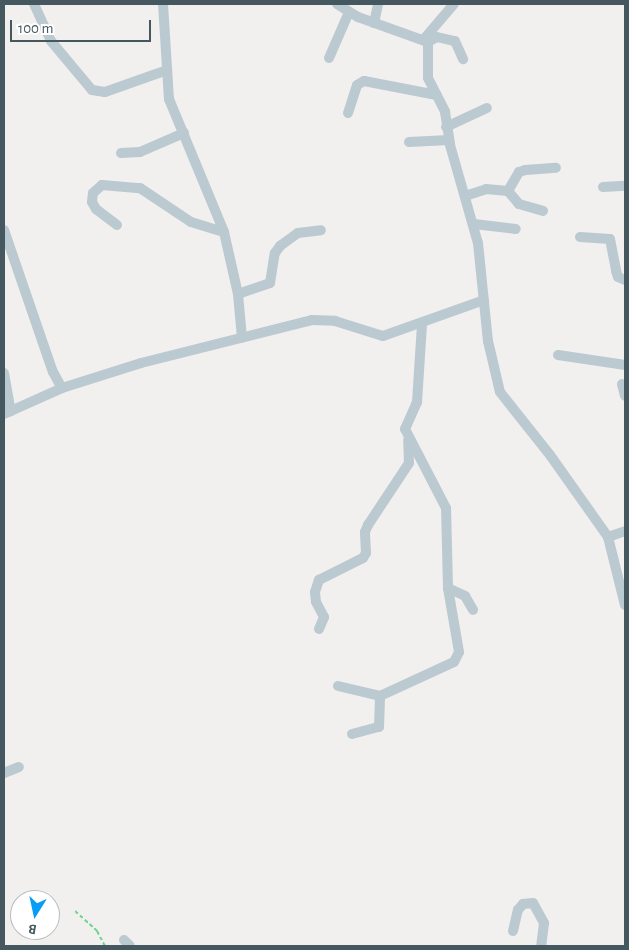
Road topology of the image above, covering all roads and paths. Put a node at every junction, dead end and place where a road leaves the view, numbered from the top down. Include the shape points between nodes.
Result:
1 (34, 4) edge
2 (163, 4) edge
3 (337, 4) edge
4 (378, 4) edge
5 (454, 4) edge
6 (350, 12) junction
7 (374, 23) junction
8 (426, 41) junction
9 (329, 58) dead end
10 (463, 59) dead end
11 (166, 70) junction
12 (436, 95) junction
13 (487, 108) dead end
14 (348, 113) dead end
15 (446, 127) junction
16 (184, 133) junction
17 (449, 140) junction
18 (410, 142) dead end
19 (121, 153) dead end
20 (556, 168) dead end
21 (625, 186) edge
22 (603, 187) dead end
23 (508, 191) junction
24 (466, 196) junction
25 (543, 212) dead end
26 (474, 224) junction
27 (117, 225) dead end
28 (516, 229) dead end
29 (4, 230) edge
30 (321, 230) dead end
31 (224, 232) junction
32 (580, 237) dead end
33 (625, 280) edge
34 (238, 294) junction
35 (484, 300) junction
36 (422, 324) junction
37 (242, 338) junction
38 (558, 354) dead end
39 (625, 365) edge
40 (4, 373) edge
41 (622, 384) dead end
42 (62, 388) junction
43 (625, 396) edge
44 (7, 412) edge
45 (405, 429) junction
46 (625, 531) edge
47 (608, 537) junction
48 (448, 588) junction
49 (625, 606) edge
50 (473, 610) dead end
51 (319, 629) dead end
52 (338, 686) dead end
53 (380, 696) junction
54 (352, 734) dead end
55 (20, 766) dead end
56 (4, 773) edge
57 (76, 911) dead end
58 (514, 931) dead end
59 (105, 946) edge
60 (541, 946) edge

1 - 11 street via 51,41 92,90 105,92
2 - 11 street
3 - 6 street
4 - 7 street
5 - 8 street
6 - 7 street
6 - 9 street
7 - 8 street
8 - 10 street via 437,37 455,41
8 - 12 street via 428,78
11 - 16 street via 169,99
12 - 14 street via 364,81 357,86
12 - 15 street via 444,112
13 - 15 street
15 - 17 street
16 - 19 street via 140,152
16 - 31 street
17 - 18 street
17 - 24 street
20 - 23 street via 519,172
21 - 22 street
23 - 24 street via 486,190
23 - 25 street via 519,204
24 - 26 street
26 - 28 street
26 - 35 street
27 - 31 street via 92,202 96,188 114,185 140,188 191,222
29 - 42 street via 53,372
30 - 34 street via 298,233 280,246 275,253 270,283
31 - 34 street
32 - 33 street via 610,238 618,277
34 - 37 street
35 - 36 street
35 - 47 street via 488,341 500,392
36 - 37 street via 383,336 335,321 312,320
36 - 45 street via 417,402
37 - 42 street via 141,362
38 - 39 street
40 - 44 street
41 - 43 street
42 - 44 street
45 - 48 street via 446,508
45 - 51 street via 410,449 409,463 364,532 366,553 363,558 319,580 316,602 324,617
46 - 47 street
47 - 49 street
48 - 50 street via 466,596
48 - 53 street via 460,652 457,659
52 - 53 street
53 - 54 street via 379,727
55 - 56 street
57 - 59 path via 97,931
58 - 60 street via 518,910 523,904 533,903 544,923

